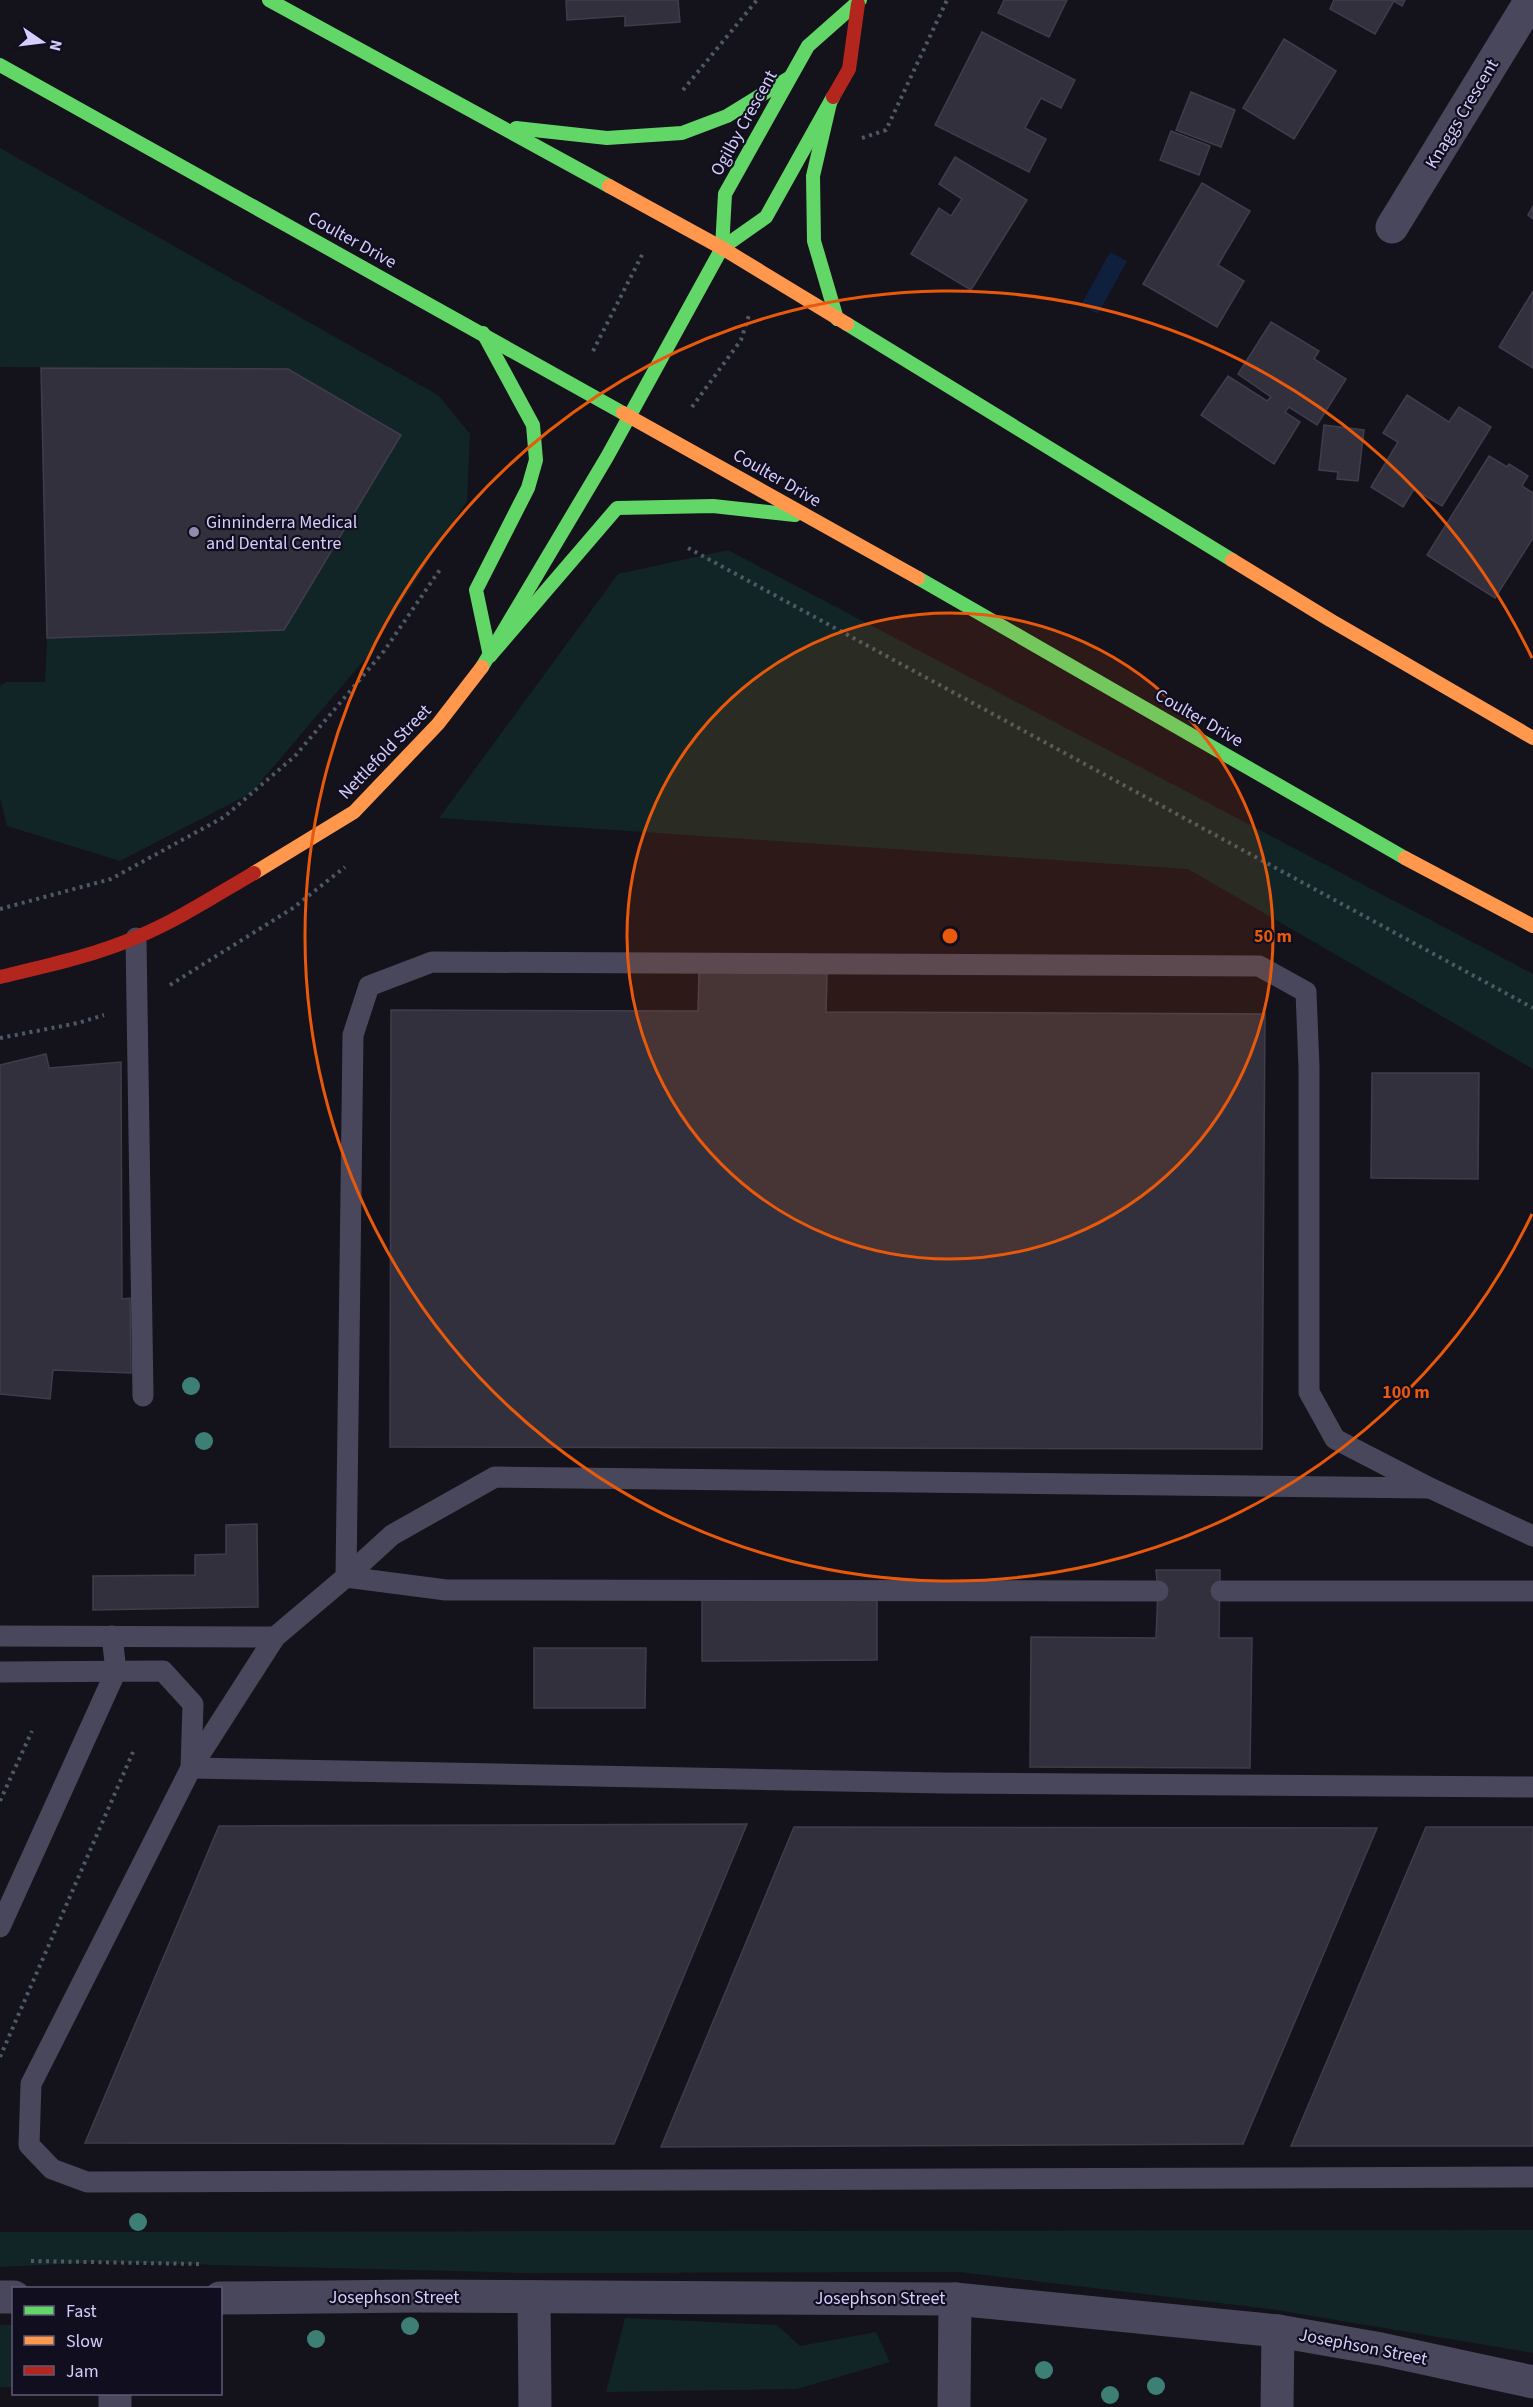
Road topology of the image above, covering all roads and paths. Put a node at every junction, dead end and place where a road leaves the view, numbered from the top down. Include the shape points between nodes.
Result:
1 (269, 0) edge
2 (757, 0) edge
3 (947, 0) edge
4 (1531, 0) edge
5 (859, 2) edge
6 (0, 65) edge
7 (789, 78) junction
8 (679, 95) dead end
9 (830, 103) junction
10 (500, 126) junction
11 (854, 143) dead end
12 (662, 215) junction
13 (1392, 227) dead end
14 (722, 248) junction
15 (837, 319) junction
16 (483, 333) junction
17 (575, 385) junction
18 (631, 415) junction
19 (809, 517) junction
20 (687, 547) dead end
21 (443, 565) dead end
22 (490, 656) junction
23 (1533, 738) edge
24 (347, 865) dead end
25 (0, 909) edge
26 (1533, 926) edge
27 (136, 938) junction
28 (0, 977) edge
29 (136, 1006) junction
30 (1533, 1008) edge
31 (0, 1038) edge
32 (143, 1396) dead end
33 (1430, 1488) junction
34 (1533, 1536) edge
35 (346, 1577) junction
36 (1158, 1591) dead end
37 (1221, 1591) dead end
38 (1533, 1591) edge
39 (7, 1636) edge
40 (112, 1636) junction
41 (275, 1637) junction
42 (0, 1667) edge
43 (116, 1671) junction
44 (0, 1672) edge
45 (32, 1731) dead end
46 (133, 1752) dead end
47 (191, 1768) junction
48 (1533, 1787) edge
49 (0, 1801) edge
50 (0, 1927) edge
51 (0, 2057) edge
52 (1533, 2177) edge
53 (534, 2297) junction
54 (222, 2298) edge
55 (955, 2299) junction
56 (1278, 2331) junction
57 (1533, 2382) edge
58 (535, 2407) edge
59 (954, 2407) edge
60 (1277, 2407) edge

1 - 10 main road
2 - 8 path
3 - 11 path via 886,130
4 - 13 street, Knaggs Crescent
5 - 7 main road, Ogilby Crescent via 808,46
5 - 9 main road, Ogilby Crescent via 849,69
6 - 16 main road, Coulter Drive
7 - 10 main road via 727,116 682,133 607,138
7 - 14 main road, Ogilby Crescent via 725,194
9 - 14 main road, Ogilby Crescent via 766,218
9 - 15 main road via 813,176 813,241
10 - 12 main road
12 - 14 main road
12 - 17 path
14 - 15 main road
14 - 18 main road, Nettlefold Street
15 - 23 main road via 1330,620
16 - 17 main road, Coulter Drive
16 - 22 main road via 533,425 536,460 528,488 476,590
17 - 18 main road, Coulter Drive
18 - 19 main road, Coulter Drive
18 - 22 main road, Nettlefold Street
19 - 22 main road via 713,506 617,508
19 - 26 main road, Coulter Drive
20 - 30 path
21 - 25 path via 384,651 295,756 224,817 111,879
22 - 27 main road, Nettlefold Street via 438,724 354,812 269,865
24 - 29 path via 293,908
27 - 28 main road, Nettlefold Street via 68,961
27 - 29 lane
29 - 31 path via 78,1023
29 - 32 lane
33 - 34 lane
33 - 35 lane via 495,1478 392,1535
33 - 35 lane via 1335,1439 1309,1392 1306,992 1258,966 432,962 369,986 353,1035
35 - 36 lane via 446,1590
35 - 41 lane
37 - 38 lane
39 - 40 lane
39 - 42 lane
40 - 41 lane
40 - 43 lane
41 - 47 lane
43 - 44 lane
43 - 47 lane via 163,1671 193,1704
43 - 50 lane
45 - 49 path
46 - 51 path
47 - 48 lane via 943,1783
47 - 52 lane via 31,2084 29,2145 52,2169 87,2182
53 - 54 street, Josephson Street
53 - 55 street, Josephson Street
53 - 58 street
55 - 56 street, Josephson Street
55 - 59 street
56 - 57 street, Josephson Street
56 - 60 street

